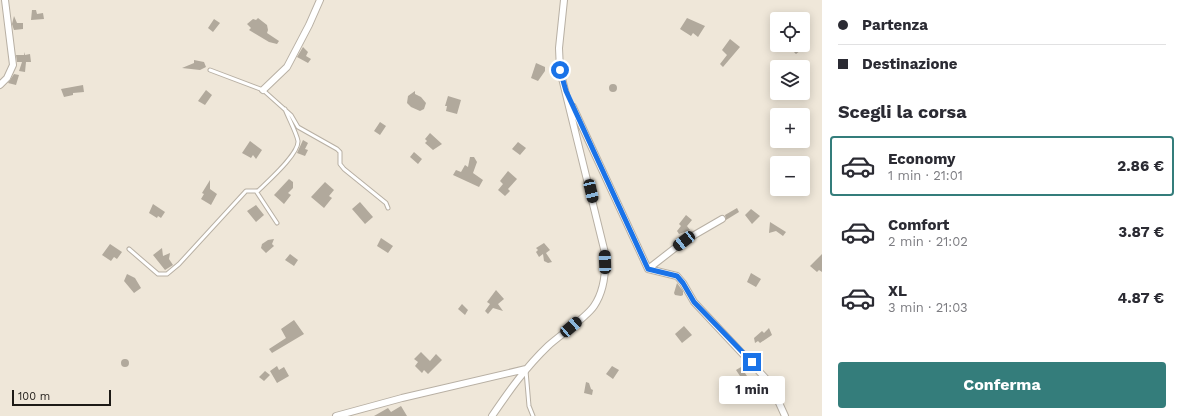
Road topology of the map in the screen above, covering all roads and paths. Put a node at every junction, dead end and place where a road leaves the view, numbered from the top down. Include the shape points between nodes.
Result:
1 (5, 0) edge
2 (320, 0) edge
3 (564, 0) edge
4 (210, 70) dead end
5 (0, 85) edge
6 (263, 90) junction
7 (566, 91) junction
8 (285, 109) junction
9 (256, 191) junction
10 (388, 208) dead end
11 (722, 219) dead end
12 (277, 223) dead end
13 (129, 249) dead end
14 (648, 269) junction
15 (526, 369) junction
16 (336, 416) edge
17 (492, 416) edge
18 (533, 416) edge
19 (785, 416) edge

1 - 5 street via 13,65 7,78
2 - 6 street via 310,26 287,67
3 - 7 street via 558,48 560,70
4 - 6 lane
6 - 8 lane
7 - 14 street
7 - 15 street via 605,253 606,272 602,290 594,306
8 - 9 lane via 298,140 297,148
8 - 10 lane via 298,126 337,149 340,152 340,164 344,169 386,203
9 - 12 lane
9 - 13 lane via 246,191 167,274 158,274
11 - 14 street via 684,241
14 - 19 street via 677,276 694,302 770,383
15 - 16 street
15 - 17 street
15 - 18 lane via 528,406

